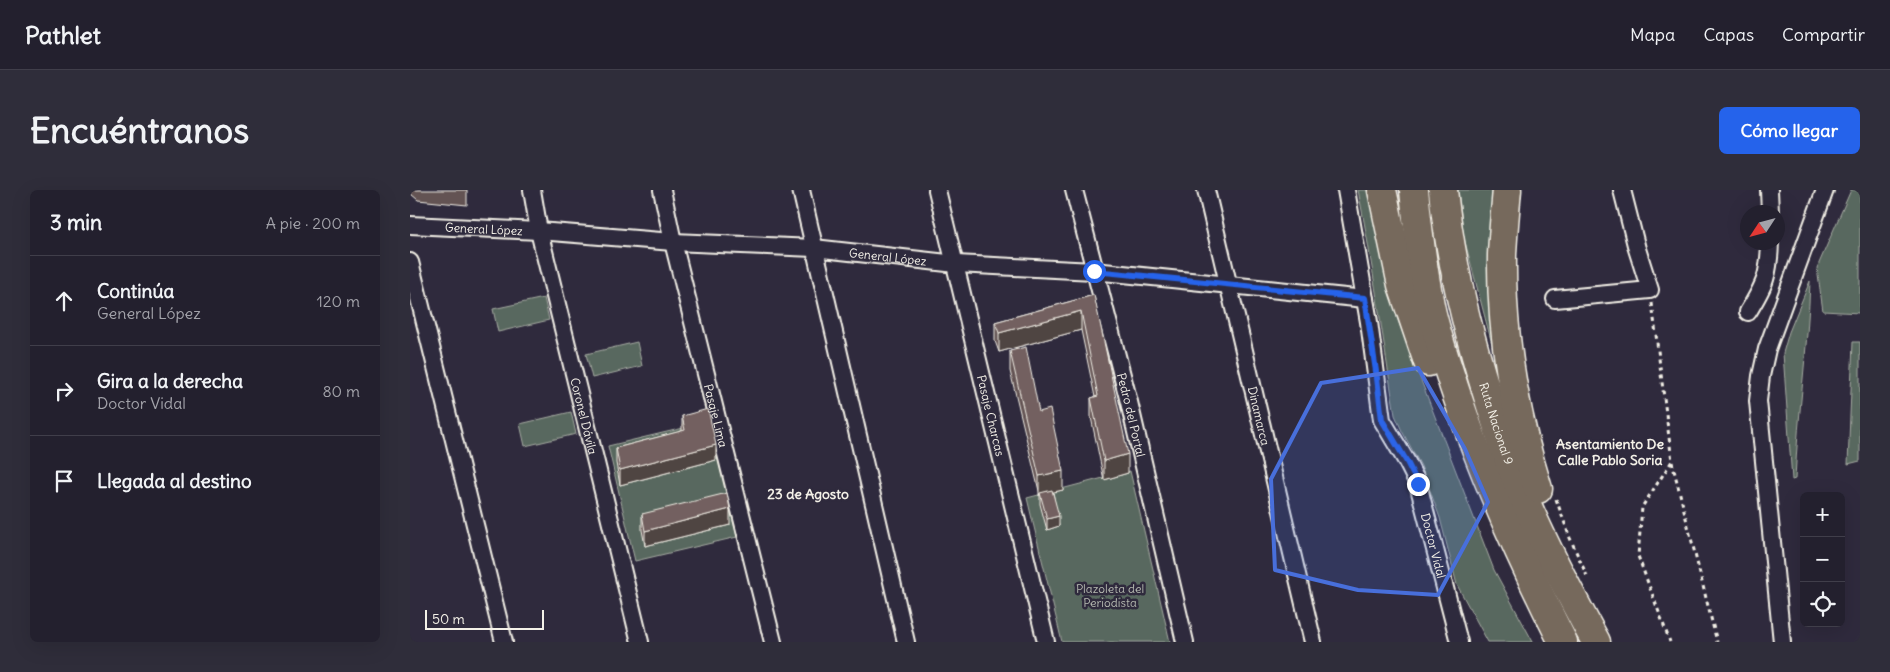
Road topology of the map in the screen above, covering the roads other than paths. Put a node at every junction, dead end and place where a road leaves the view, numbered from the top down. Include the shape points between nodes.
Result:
1 (532, 190) edge
2 (662, 190) edge
3 (801, 190) edge
4 (937, 190) edge
5 (1074, 190) edge
6 (1206, 190) edge
7 (1346, 190) edge
8 (1382, 190) edge
9 (1414, 190) edge
10 (1443, 190) edge
11 (1507, 190) edge
12 (1622, 190) edge
13 (1769, 190) edge
14 (1825, 190) edge
15 (1770, 205) edge
16 (410, 225) edge
17 (539, 231) junction
18 (672, 242) junction
19 (814, 248) junction
20 (1770, 250) edge
21 (410, 262) edge
22 (956, 264) junction
23 (1094, 271) junction
24 (1229, 284) junction
25 (1365, 298) junction
26 (1555, 299) dead end
27 (1748, 312) dead end
28 (1531, 579) junction
29 (1594, 639) edge
30 (504, 642) edge
31 (640, 642) edge
32 (773, 642) edge
33 (906, 642) edge
34 (1046, 642) edge
35 (1185, 642) edge
36 (1313, 642) edge
37 (1459, 642) edge
38 (1563, 642) edge
39 (1782, 642) edge

1 - 17 street, Coronel Dávila
2 - 18 street, Pasaje Lima
3 - 19 street
4 - 22 street, Pasaje Charcas
5 - 23 street, Pedro del Portal
6 - 24 street, Dinamarca
7 - 25 street, Doctor Vidal
8 - 28 highway via 1402,285 1457,444 1494,521
9 - 28 highway via 1422,266 1445,359 1483,472
10 - 29 highway, Ruta Nacional 9 via 1455,274 1468,333 1503,444 1528,507
11 - 29 highway via 1502,256 1516,401 1541,499
12 - 26 street via 1650,290
13 - 15 street
14 - 39 street via 1767,349 1758,401
16 - 17 street, General López
17 - 18 street, General López
17 - 31 street, Coronel Dávila
18 - 19 street, General López
18 - 32 street, Pasaje Lima
19 - 22 street, General López
19 - 33 street
20 - 27 street via 1764,286
21 - 30 street
22 - 23 street, General López
22 - 34 street, Pasaje Charcas
23 - 24 street, General López
23 - 35 street, Pedro del Portal via 1129,402
24 - 25 street, General López
24 - 36 street, Dinamarca
25 - 37 street, Doctor Vidal via 1382,420 1418,484
28 - 38 highway

